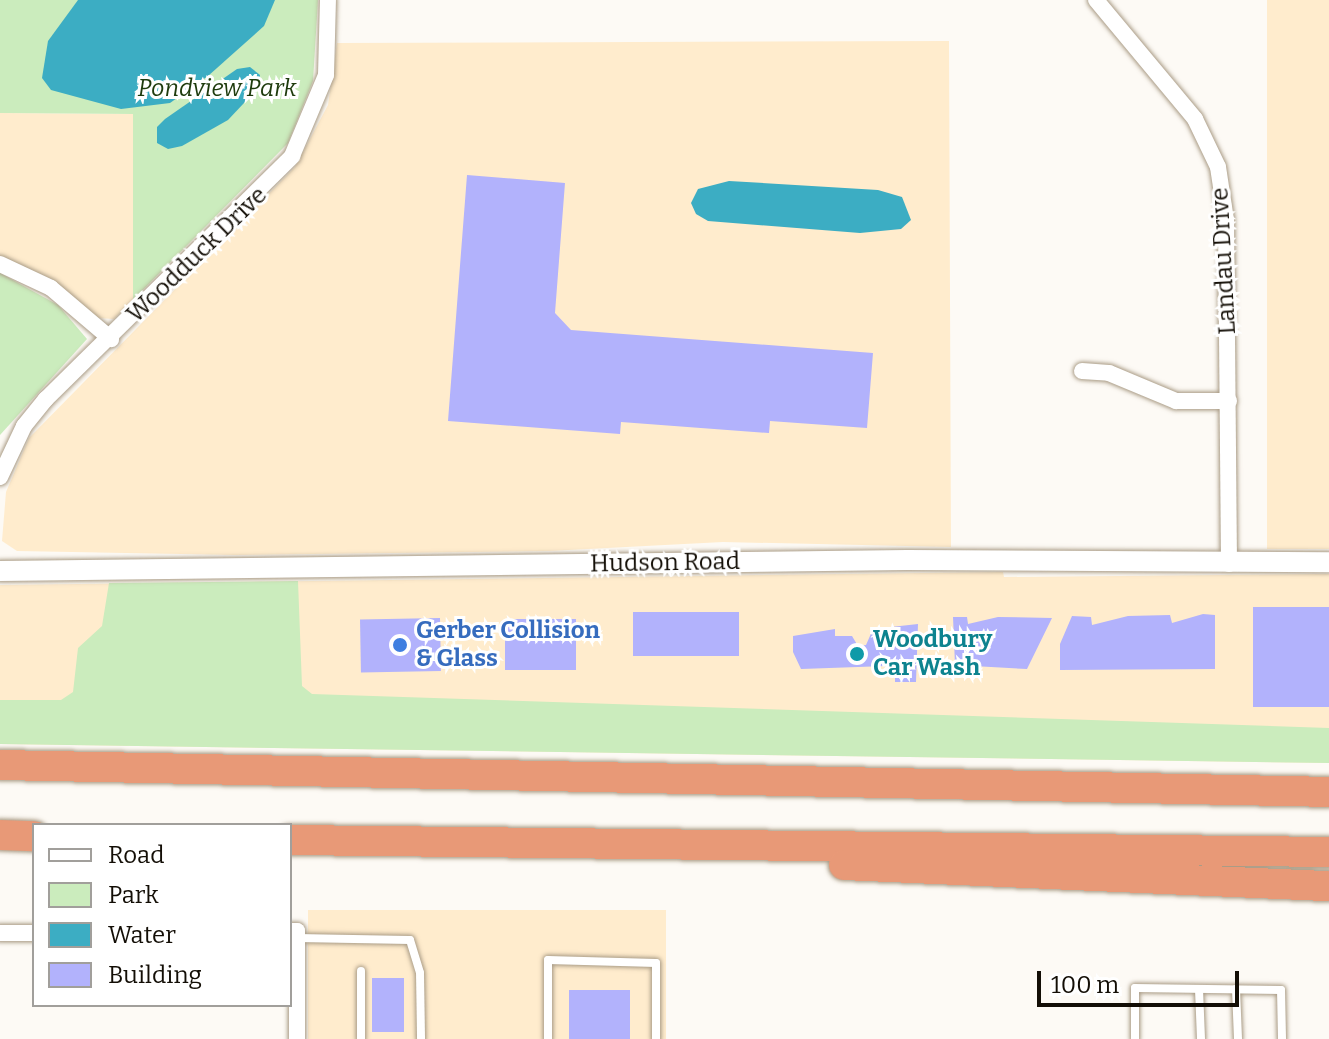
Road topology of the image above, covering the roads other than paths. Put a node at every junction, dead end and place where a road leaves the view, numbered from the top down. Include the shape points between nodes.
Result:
1 (328, 0) edge
2 (1096, 0) edge
3 (0, 264) edge
4 (111, 339) junction
5 (1082, 371) dead end
6 (1229, 401) junction
7 (0, 477) edge
8 (1329, 562) edge
9 (1229, 564) junction
10 (0, 571) edge
11 (0, 765) edge
12 (1329, 780) edge
13 (1127, 786) junction
14 (1329, 792) edge
15 (0, 835) edge
16 (32, 836) edge
17 (292, 840) edge
18 (664, 843) junction
19 (1329, 852) edge
20 (1329, 886) edge
21 (0, 933) edge
22 (32, 933) edge
23 (295, 933) edge
24 (361, 971) dead end
25 (1199, 989) junction
26 (1236, 989) junction
27 (297, 1039) edge
28 (361, 1039) edge
29 (421, 1039) edge
30 (548, 1039) edge
31 (656, 1039) edge
32 (1135, 1039) edge
33 (1201, 1039) edge
34 (1238, 1039) edge
35 (1282, 1039) edge

1 - 4 street, Woodduck Drive via 326,75 292,156
2 - 6 street, Landau Drive via 1186,107 1218,167 1226,220
3 - 4 street via 51,288
4 - 7 street, Woodduck Drive via 46,399 19,435
5 - 6 street via 1109,373 1176,401
6 - 9 street, Landau Drive
8 - 9 street, Hudson Road
9 - 10 street, Hudson Road via 907,560
11 - 13 highway
12 - 13 highway
13 - 14 highway
15 - 16 highway
17 - 18 highway
18 - 19 highway
18 - 20 highway via 799,863
21 - 22 street
23 - 27 street
23 - 29 lane via 410,940 420,973
24 - 28 lane
25 - 26 lane
25 - 32 lane via 1135,988
25 - 33 lane
26 - 34 lane
26 - 35 lane via 1281,990
30 - 31 lane via 548,960 656,963

